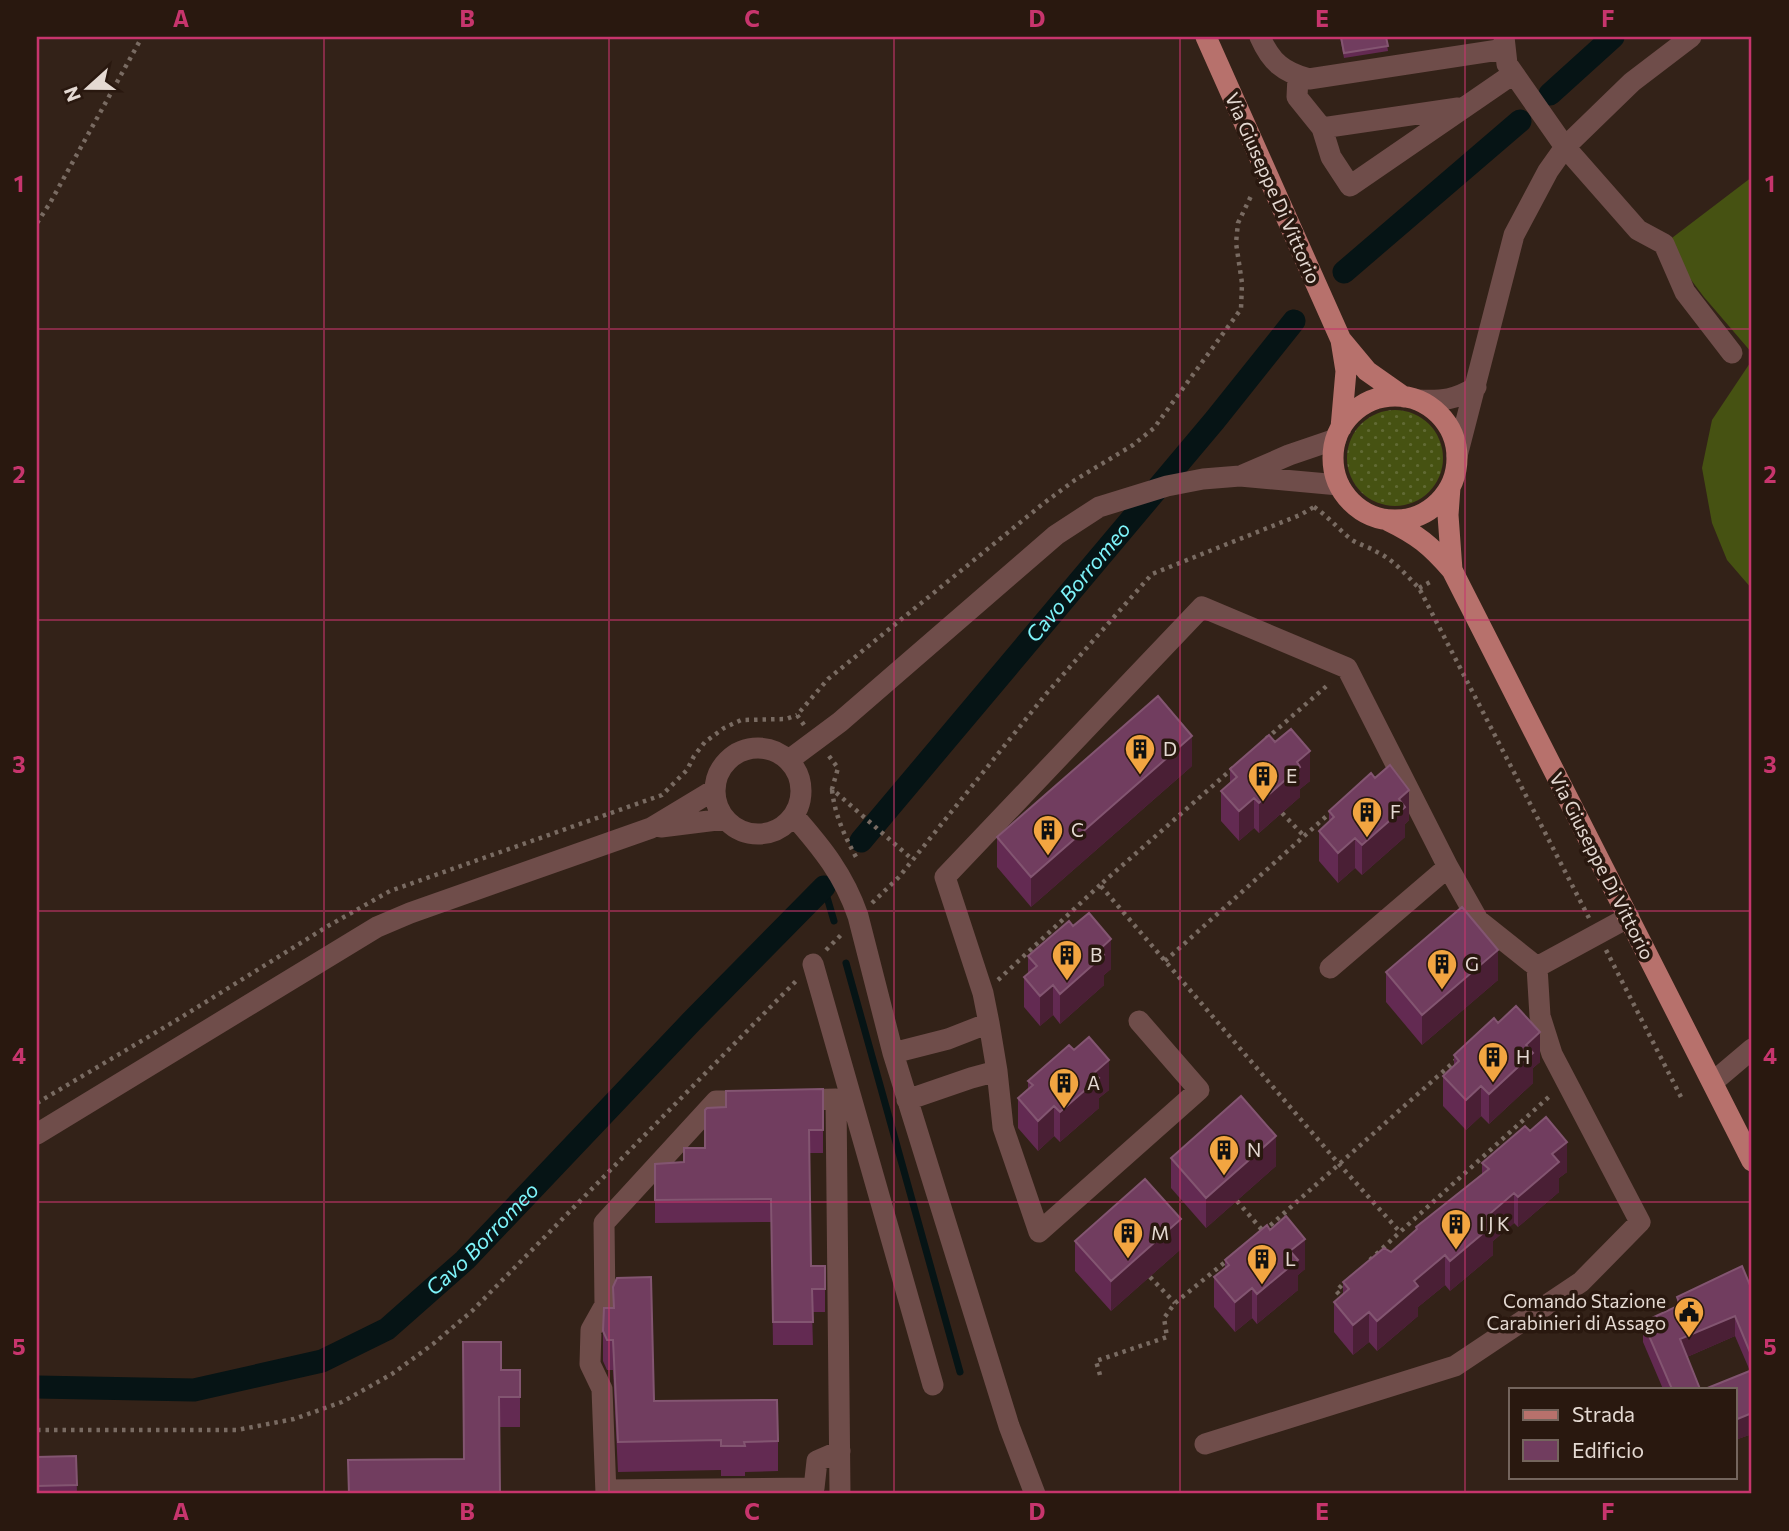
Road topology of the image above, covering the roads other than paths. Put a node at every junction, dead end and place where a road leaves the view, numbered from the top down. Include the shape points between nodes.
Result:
1 (1206, 37) edge
2 (1260, 37) edge
3 (1691, 37) edge
4 (1504, 43) edge
5 (1513, 74) junction
6 (1297, 76) junction
7 (1465, 107) junction
8 (1322, 128) junction
9 (1565, 147) junction
10 (1340, 340) junction
11 (1732, 353) dead end
12 (1476, 387) junction
13 (1411, 399) junction
14 (1338, 434) junction
15 (1457, 456) junction
16 (1240, 476) junction
17 (1339, 485) junction
18 (1450, 487) junction
19 (1387, 520) junction
20 (1452, 570) junction
21 (789, 760) junction
22 (715, 790) junction
23 (794, 816) junction
24 (725, 819) junction
25 (652, 828) junction
26 (1448, 867) junction
27 (1629, 917) junction
28 (813, 964) road end
29 (1537, 967) junction
30 (1331, 968) dead end
31 (1139, 1021) dead end
32 (989, 1023) junction
33 (1752, 1049) edge
34 (892, 1053) junction
35 (997, 1071) junction
36 (1713, 1082) junction
37 (907, 1100) junction
38 (37, 1134) edge
39 (1752, 1161) edge
40 (933, 1385) dead end
41 (1205, 1444) dead end
42 (840, 1451) junction
43 (606, 1492) edge
44 (840, 1494) edge
45 (1035, 1494) edge

1 - 10 main road, Via Giuseppe Di Vittorio
2 - 6 street via 1266,51 1287,73
3 - 9 street via 1632,82
4 - 5 street
4 - 6 street via 1308,79
5 - 7 street
5 - 9 street
6 - 8 street via 1297,97
7 - 8 street
7 - 8 street via 1350,186 1331,157
9 - 11 street via 1638,230 1664,244 1685,292
9 - 12 street via 1514,235
10 - 13 main road via 1367,371
10 - 14 main road via 1346,371
12 - 13 street via 1442,401
12 - 15 street
13 - 14 main road via 1371,401 1353,413
13 - 15 main road via 1445,421
14 - 16 street
14 - 17 main road via 1333,461
15 - 18 main road
16 - 17 street
16 - 21 street via 1167,486 1099,507 1056,535
17 - 19 main road via 1361,510
18 - 19 main road via 1424,513
18 - 20 main road, Via Giuseppe Di Vittorio
19 - 20 main road, Via Giuseppe Di Vittorio via 1415,533
20 - 27 main road, Via Giuseppe Di Vittorio
21 - 22 street via 763,748 742,751 724,764
21 - 23 street via 801,787
22 - 24 street
22 - 25 street
23 - 24 street via 774,832 761,835 747,834
23 - 34 street via 827,853 851,896
24 - 25 street
25 - 38 street via 377,927
26 - 29 street via 1478,920
26 - 30 street
26 - 32 street via 1347,668 1202,607 945,877
27 - 29 street
27 - 36 main road, Via Giuseppe Di Vittorio
28 - 40 street
29 - 41 street via 1540,1016 1552,1054 1640,1222 1581,1282 1455,1366
31 - 35 street via 1199,1090 1039,1233 1003,1127
32 - 34 street
32 - 35 street
33 - 36 street
34 - 37 street
35 - 37 street
36 - 39 main road, Via Giuseppe Di Vittorio
37 - 45 street via 1009,1426
42 - 43 street via 817,1461 814,1489
42 - 43 street via 836,1099 716,1101 604,1223 605,1305 592,1330 590,1364 602,1389
42 - 44 street

